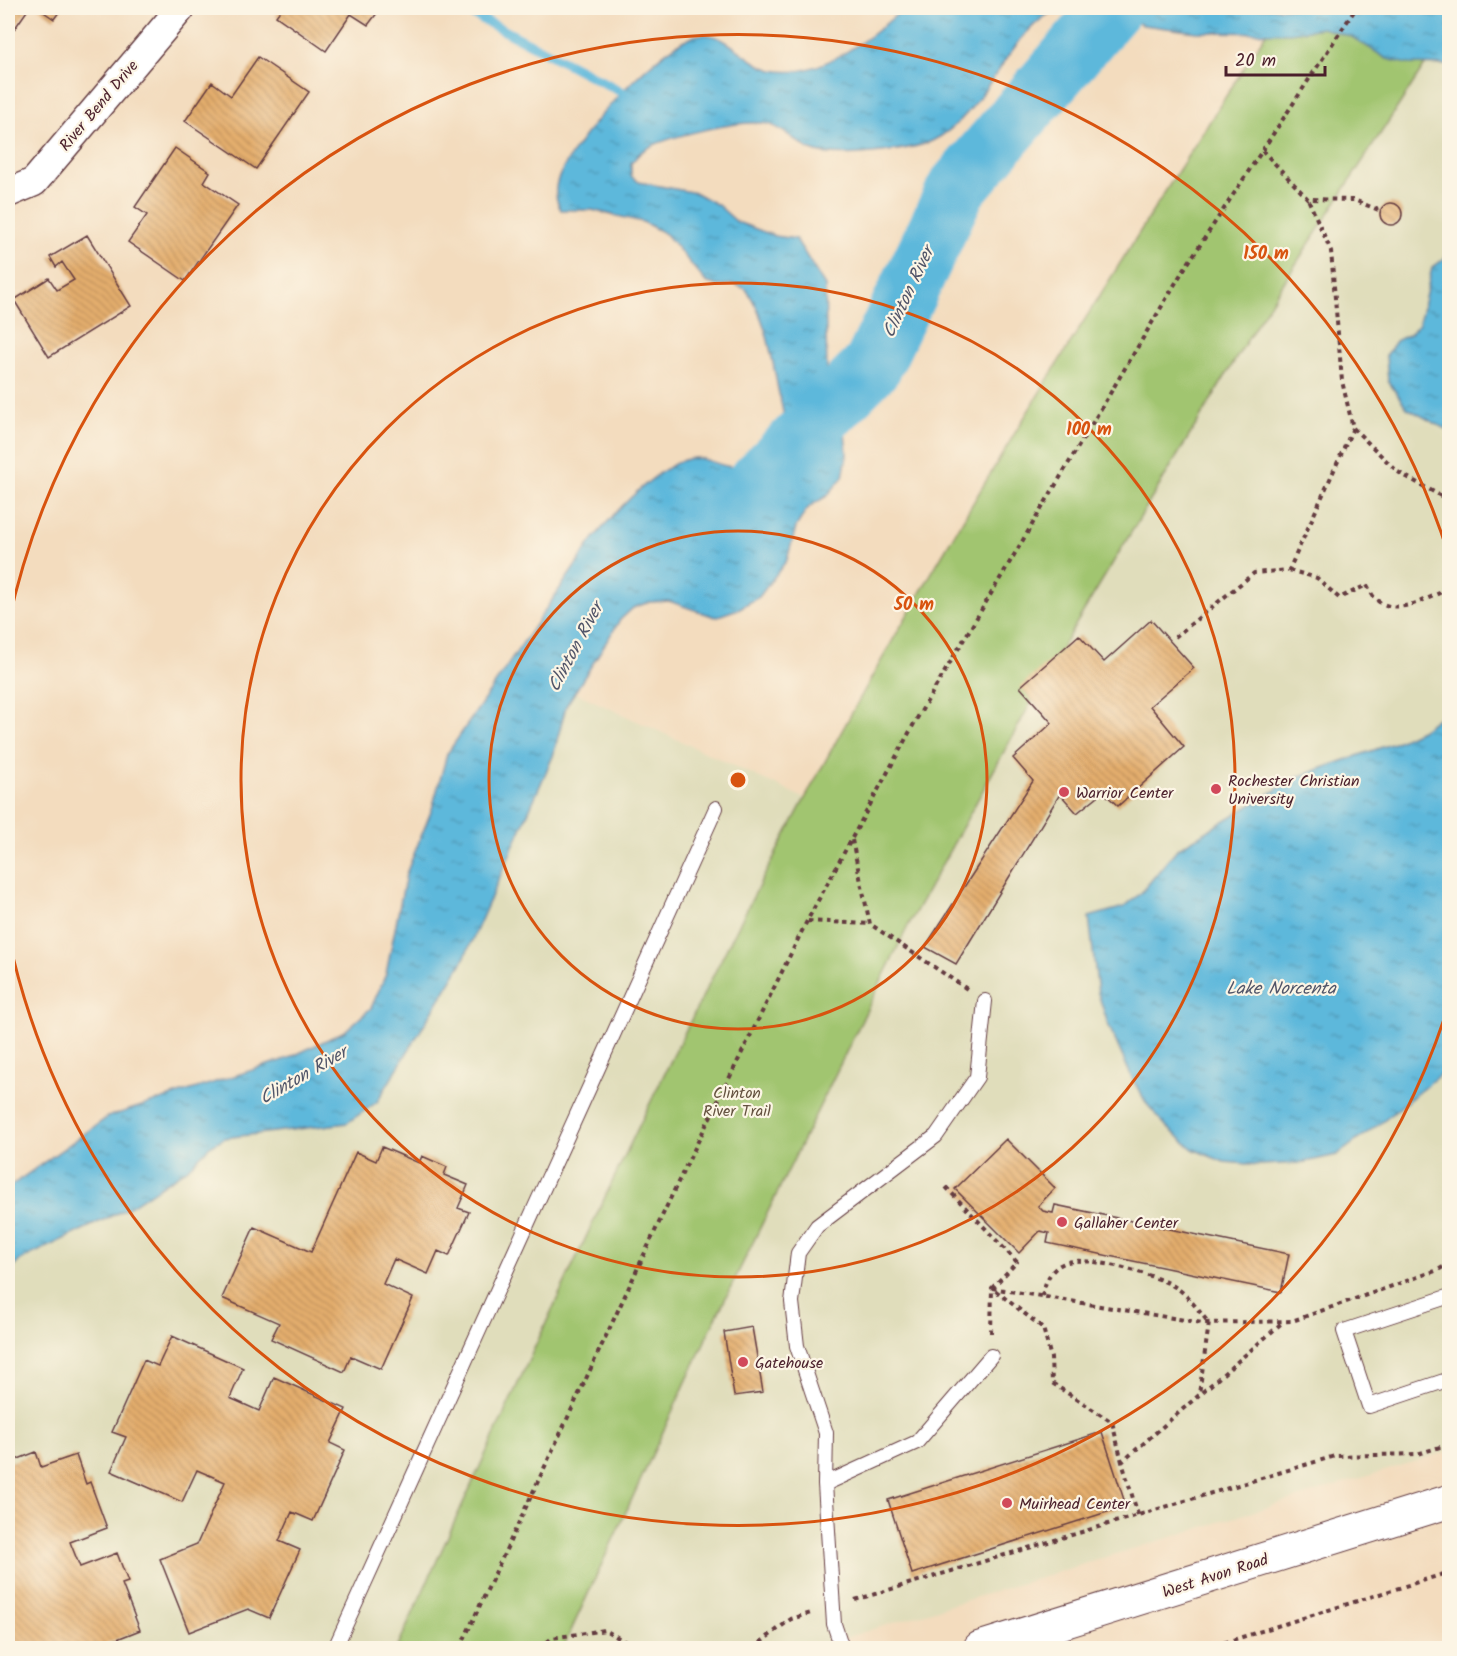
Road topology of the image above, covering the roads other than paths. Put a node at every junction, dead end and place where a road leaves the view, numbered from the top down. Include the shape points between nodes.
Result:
1 (182, 8) edge
2 (8, 194) edge
3 (716, 808) dead end
4 (985, 1001) road end
5 (1449, 1296) edge
6 (991, 1356) road end
7 (1449, 1379) edge
8 (825, 1484) junction
9 (1449, 1501) edge
10 (335, 1648) edge
11 (842, 1648) edge
12 (980, 1648) edge

1 - 2 street, River Bend Drive via 34,182
3 - 10 lane
4 - 8 lane via 977,1077 936,1136 817,1226 798,1253 792,1302 797,1346 826,1433
5 - 7 lane via 1344,1331 1369,1406
6 - 8 lane via 916,1442
8 - 11 lane via 834,1624
9 - 12 main road, West Avon Road

